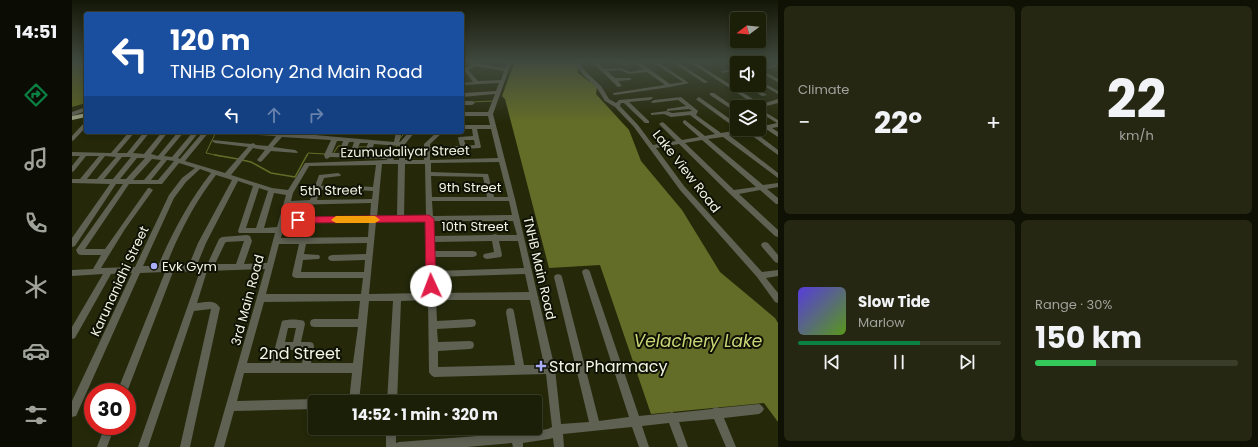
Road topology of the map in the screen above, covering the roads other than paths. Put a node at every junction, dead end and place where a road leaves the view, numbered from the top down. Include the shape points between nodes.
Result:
1 (501, 81) edge
2 (476, 82) edge
3 (593, 82) edge
4 (615, 82) edge
5 (664, 82) edge
6 (685, 82) edge
7 (723, 82) edge
8 (464, 84) edge
9 (620, 86) dead end
10 (670, 86) junction
11 (766, 86) edge
12 (642, 90) junction
13 (498, 92) junction
14 (759, 92) edge
15 (778, 93) edge
16 (615, 94) dead end
17 (712, 94) dead end
18 (464, 95) edge
19 (764, 95) dead end
20 (699, 99) dead end
21 (750, 99) dead end
22 (625, 101) junction
23 (778, 101) edge
24 (654, 102) junction
25 (464, 103) edge
26 (472, 103) dead end
27 (766, 105) edge
28 (616, 106) junction
29 (730, 106) edge
30 (689, 107) junction
31 (84, 110) edge
32 (669, 110) dead end
33 (766, 113) edge
34 (72, 114) edge
35 (464, 114) edge
36 (490, 114) junction
37 (653, 114) dead end
38 (693, 114) junction
39 (84, 116) edge
40 (775, 118) edge
41 (72, 119) edge
42 (647, 122) dead end
43 (685, 122) dead end
44 (730, 122) edge
45 (662, 124) dead end
46 (778, 124) edge
47 (84, 126) edge
48 (766, 126) edge
49 (464, 127) edge
50 (474, 127) junction
51 (494, 127) junction
52 (766, 128) edge
53 (130, 134) edge
54 (146, 134) edge
55 (164, 134) edge
56 (180, 134) edge
57 (195, 134) edge
58 (204, 134) edge
59 (281, 134) joint
60 (292, 134) edge
61 (399, 134) edge
62 (410, 134) edge
63 (434, 134) edge
64 (730, 134) edge
65 (778, 134) edge
66 (723, 136) junction
67 (752, 136) edge
68 (334, 138) junction
69 (476, 138) junction
70 (72, 139) edge
71 (347, 139) junction
72 (706, 139) junction
73 (358, 140) junction
74 (215, 141) dead end
75 (372, 141) junction
76 (681, 142) junction
77 (399, 143) junction
78 (253, 145) junction
79 (652, 147) junction
80 (270, 148) junction
81 (462, 148) junction
82 (427, 149) junction
83 (295, 152) dead end
84 (778, 153) edge
85 (72, 154) edge
86 (85, 154) junction
87 (104, 154) junction
88 (113, 154) junction
89 (121, 154) junction
90 (132, 155) junction
91 (327, 155) junction
92 (341, 155) junction
93 (352, 155) junction
94 (148, 156) junction
95 (366, 156) junction
96 (163, 158) junction
97 (260, 160) dead end
98 (502, 160) junction
99 (178, 161) junction
100 (427, 161) junction
101 (379, 162) junction
102 (392, 162) junction
103 (401, 162) junction
104 (325, 163) junction
105 (308, 164) joint
106 (198, 168) junction
107 (72, 170) edge
108 (214, 173) junction
109 (428, 174) junction
110 (338, 175) dead end
111 (227, 176) junction
112 (778, 176) edge
113 (236, 179) junction
114 (72, 181) edge
115 (82, 181) junction
116 (99, 181) junction
117 (115, 181) junction
118 (128, 181) junction
119 (146, 181) junction
120 (257, 185) junction
121 (778, 185) edge
122 (318, 188) junction
123 (332, 188) dead end
124 (356, 188) dead end
125 (762, 188) junction
126 (376, 189) junction
127 (150, 190) dead end
128 (272, 190) junction
129 (290, 193) junction
130 (733, 193) junction
131 (428, 199) junction
132 (491, 199) junction
133 (512, 199) junction
134 (374, 201) junction
135 (314, 202) junction
136 (778, 202) edge
137 (288, 203) junction
138 (516, 218) junction
139 (400, 219) junction
140 (429, 219) junction
141 (284, 220) junction
142 (372, 220) junction
143 (280, 230) junction
144 (259, 231) junction
145 (778, 234) edge
146 (495, 238) junction
147 (520, 238) junction
148 (430, 239) junction
149 (370, 240) junction
150 (277, 241) junction
151 (303, 241) junction
152 (72, 244) edge
153 (765, 245) dead end
154 (106, 252) junction
155 (430, 254) junction
156 (473, 254) dead end
157 (487, 256) dead end
158 (299, 257) junction
159 (316, 257) dead end
160 (369, 257) junction
161 (332, 258) dead end
162 (778, 260) edge
163 (239, 264) junction
164 (209, 265) junction
165 (270, 266) junction
166 (192, 268) junction
167 (165, 269) junction
168 (136, 271) junction
169 (528, 271) junction
170 (97, 272) junction
171 (109, 272) junction
172 (586, 272) dead end
173 (72, 273) edge
174 (778, 273) edge
175 (431, 274) junction
176 (367, 275) junction
177 (760, 275) junction
178 (558, 277) dead end
179 (534, 296) junction
180 (432, 297) junction
181 (262, 298) junction
182 (365, 298) junction
183 (397, 298) junction
184 (778, 300) edge
185 (192, 307) junction
186 (510, 312) dead end
187 (314, 323) dead end
188 (362, 323) junction
189 (472, 324) dead end
190 (432, 325) junction
191 (73, 332) edge
192 (470, 345) dead end
193 (280, 346) junction
194 (296, 346) junction
195 (433, 347) junction
196 (242, 368) junction
197 (274, 368) junction
198 (306, 368) junction
199 (358, 368) junction
200 (550, 369) junction
201 (520, 370) junction
202 (125, 383) edge
203 (355, 395) edge
204 (392, 395) edge
205 (308, 404) edge
206 (230, 406) junction
207 (759, 409) dead end
208 (72, 412) edge
209 (716, 412) junction
210 (672, 417) junction
211 (635, 421) junction
212 (595, 426) junction
213 (556, 430) junction
214 (107, 435) edge
215 (391, 435) edge
216 (518, 442) edge
217 (482, 444) edge
218 (102, 447) edge
219 (143, 447) edge
220 (185, 447) edge
221 (219, 447) edge
222 (391, 447) edge
223 (399, 447) edge
224 (559, 447) edge
225 (644, 447) edge
226 (683, 447) edge
227 (731, 447) edge

1 - 13 street
2 - 8 street
3 - 28 street, Lake View Road via 607,100
4 - 9 street
5 - 10 street
6 - 10 street via 687,83
7 - 21 street
10 - 12 street
11 - 15 street
12 - 16 street
12 - 24 street
13 - 18 street
13 - 36 street
14 - 19 street
17 - 29 street
20 - 44 street
22 - 24 street
22 - 28 street via 619,102
22 - 42 street
23 - 27 street
24 - 30 street via 679,99
25 - 26 street
28 - 79 street, Lake View Road
30 - 32 street
30 - 38 street via 695,112
31 - 34 street
33 - 40 street
35 - 36 street
36 - 51 street, TNHB Main Road
37 - 38 street
38 - 66 street
39 - 41 main road
40 - 46 street
43 - 72 street
45 - 76 street
46 - 48 street
47 - 70 street
49 - 50 street
50 - 51 street
50 - 69 street
51 - 98 street, TNHB Main Road
52 - 65 street
53 - 88 street
54 - 90 street
55 - 94 street
56 - 96 street
57 - 99 street
58 - 99 street
59 - 60 street
59 - 80 street
60 - 68 street
61 - 77 street
62 - 77 street
63 - 82 street via 428,142
64 - 66 street
66 - 72 street
66 - 112 street
67 - 84 street
68 - 71 street
68 - 91 street
69 - 81 street via 461,138
69 - 81 street via 478,147
71 - 73 street
71 - 92 street
72 - 76 street
72 - 125 street
73 - 75 street
73 - 93 street
74 - 78 street
75 - 77 street
75 - 95 street
76 - 79 street
76 - 130 street
77 - 103 street
78 - 80 street
78 - 111 street
79 - 177 street, Lake View Road via 682,188
80 - 83 street
80 - 97 street
81 - 82 street
82 - 100 street
85 - 86 street
86 - 87 street
86 - 107 street
87 - 88 street
87 - 115 street
88 - 89 street
89 - 90 street
89 - 116 street
90 - 94 street
90 - 117 street
91 - 92 street
91 - 104 street
92 - 93 street
93 - 95 street
94 - 96 street
94 - 118 street
95 - 102 street via 389,158
96 - 99 street
96 - 119 street
98 - 100 street, Ezumudaliyar Street
98 - 133 street, TNHB Main Road
99 - 106 street
99 - 119 street via 160,182
100 - 103 street, Ezumudaliyar Street
100 - 109 street
101 - 102 street, Ezumudaliyar Street
101 - 104 street, Ezumudaliyar Street
101 - 126 street
102 - 103 street, Ezumudaliyar Street
103 - 139 street
104 - 105 street, Ezumudaliyar Street
105 - 129 street, 3rd Main Road
106 - 108 street
106 - 168 street, Karunanidhi Street via 184,180 171,197
108 - 111 street
108 - 167 street via 205,184 167,253
109 - 131 street
109 - 132 street via 486,175
110 - 122 street via 321,176
111 - 113 street
113 - 120 street
113 - 166 street via 202,243
114 - 115 street
115 - 116 street
116 - 117 street
117 - 118 street
117 - 152 street
118 - 119 street
118 - 154 street via 80,250
120 - 128 street
120 - 144 street via 242,230
121 - 125 street
122 - 123 street
122 - 135 street
124 - 126 street
125 - 130 street
125 - 136 street
126 - 134 street
127 - 154 street
128 - 129 street
128 - 144 street
129 - 137 street, 3rd Main Road
130 - 145 street
131 - 132 street, 9th Street
131 - 140 street
132 - 133 street, 9th Street
133 - 138 street, TNHB Main Road
134 - 135 street, 5th Street
134 - 142 street
135 - 137 street, 5th Street
137 - 141 street, 3rd Main Road
138 - 140 street
138 - 147 street, TNHB Main Road
139 - 140 street
139 - 142 street
140 - 148 street
141 - 142 street
141 - 143 street, 3rd Main Road
142 - 149 street
143 - 144 street
143 - 150 street, 3rd Main Road
146 - 147 street, 10th Street
146 - 148 street, 10th Street
146 - 157 street via 498,255
147 - 169 street, TNHB Main Road
148 - 155 street
149 - 151 street
149 - 160 street
150 - 151 street
150 - 165 street, 3rd Main Road
151 - 158 street
153 - 162 street
154 - 170 street via 96,268
155 - 156 street
155 - 175 street
158 - 159 street
158 - 176 street via 296,275
160 - 161 street
160 - 176 street
163 - 164 street
163 - 164 street via 247,238 223,240
163 - 165 street
164 - 166 street
164 - 185 street
165 - 181 street, 3rd Main Road
166 - 167 street
167 - 168 street
167 - 202 street
168 - 171 street
168 - 208 street, Karunanidhi Street
169 - 175 street
169 - 179 street, TNHB Main Road
170 - 171 street
170 - 173 street
171 - 191 street
172 - 211 street
174 - 177 street
175 - 180 street
176 - 182 street
177 - 184 street, Lake View Road
178 - 212 street
179 - 180 street
179 - 200 street, TNHB Main Road
180 - 183 street
180 - 190 street
181 - 182 street
181 - 196 street, 3rd Main Road
182 - 183 street
182 - 188 street
183 - 204 street
185 - 219 street
185 - 220 street via 213,305 216,308
186 - 201 street
187 - 188 street
188 - 199 street
189 - 190 street
190 - 195 street
192 - 195 street
193 - 194 street
193 - 194 street via 285,324 301,324
193 - 197 street
194 - 198 street via 310,346
195 - 201 street via 434,372
196 - 197 street, 2nd Street
196 - 206 street, 3rd Main Road
197 - 198 street, 2nd Street
198 - 199 street, 2nd Street
199 - 203 street
200 - 201 street
200 - 213 street, TNHB Main Road
205 - 206 street
206 - 221 street, 3rd Main Road
207 - 209 street
209 - 210 street
209 - 227 street
210 - 211 street
210 - 226 street
211 - 212 street
211 - 225 street
212 - 213 street
213 - 216 street
213 - 224 street, TNHB Main Road
214 - 218 street
215 - 222 street
216 - 217 street
217 - 223 street

